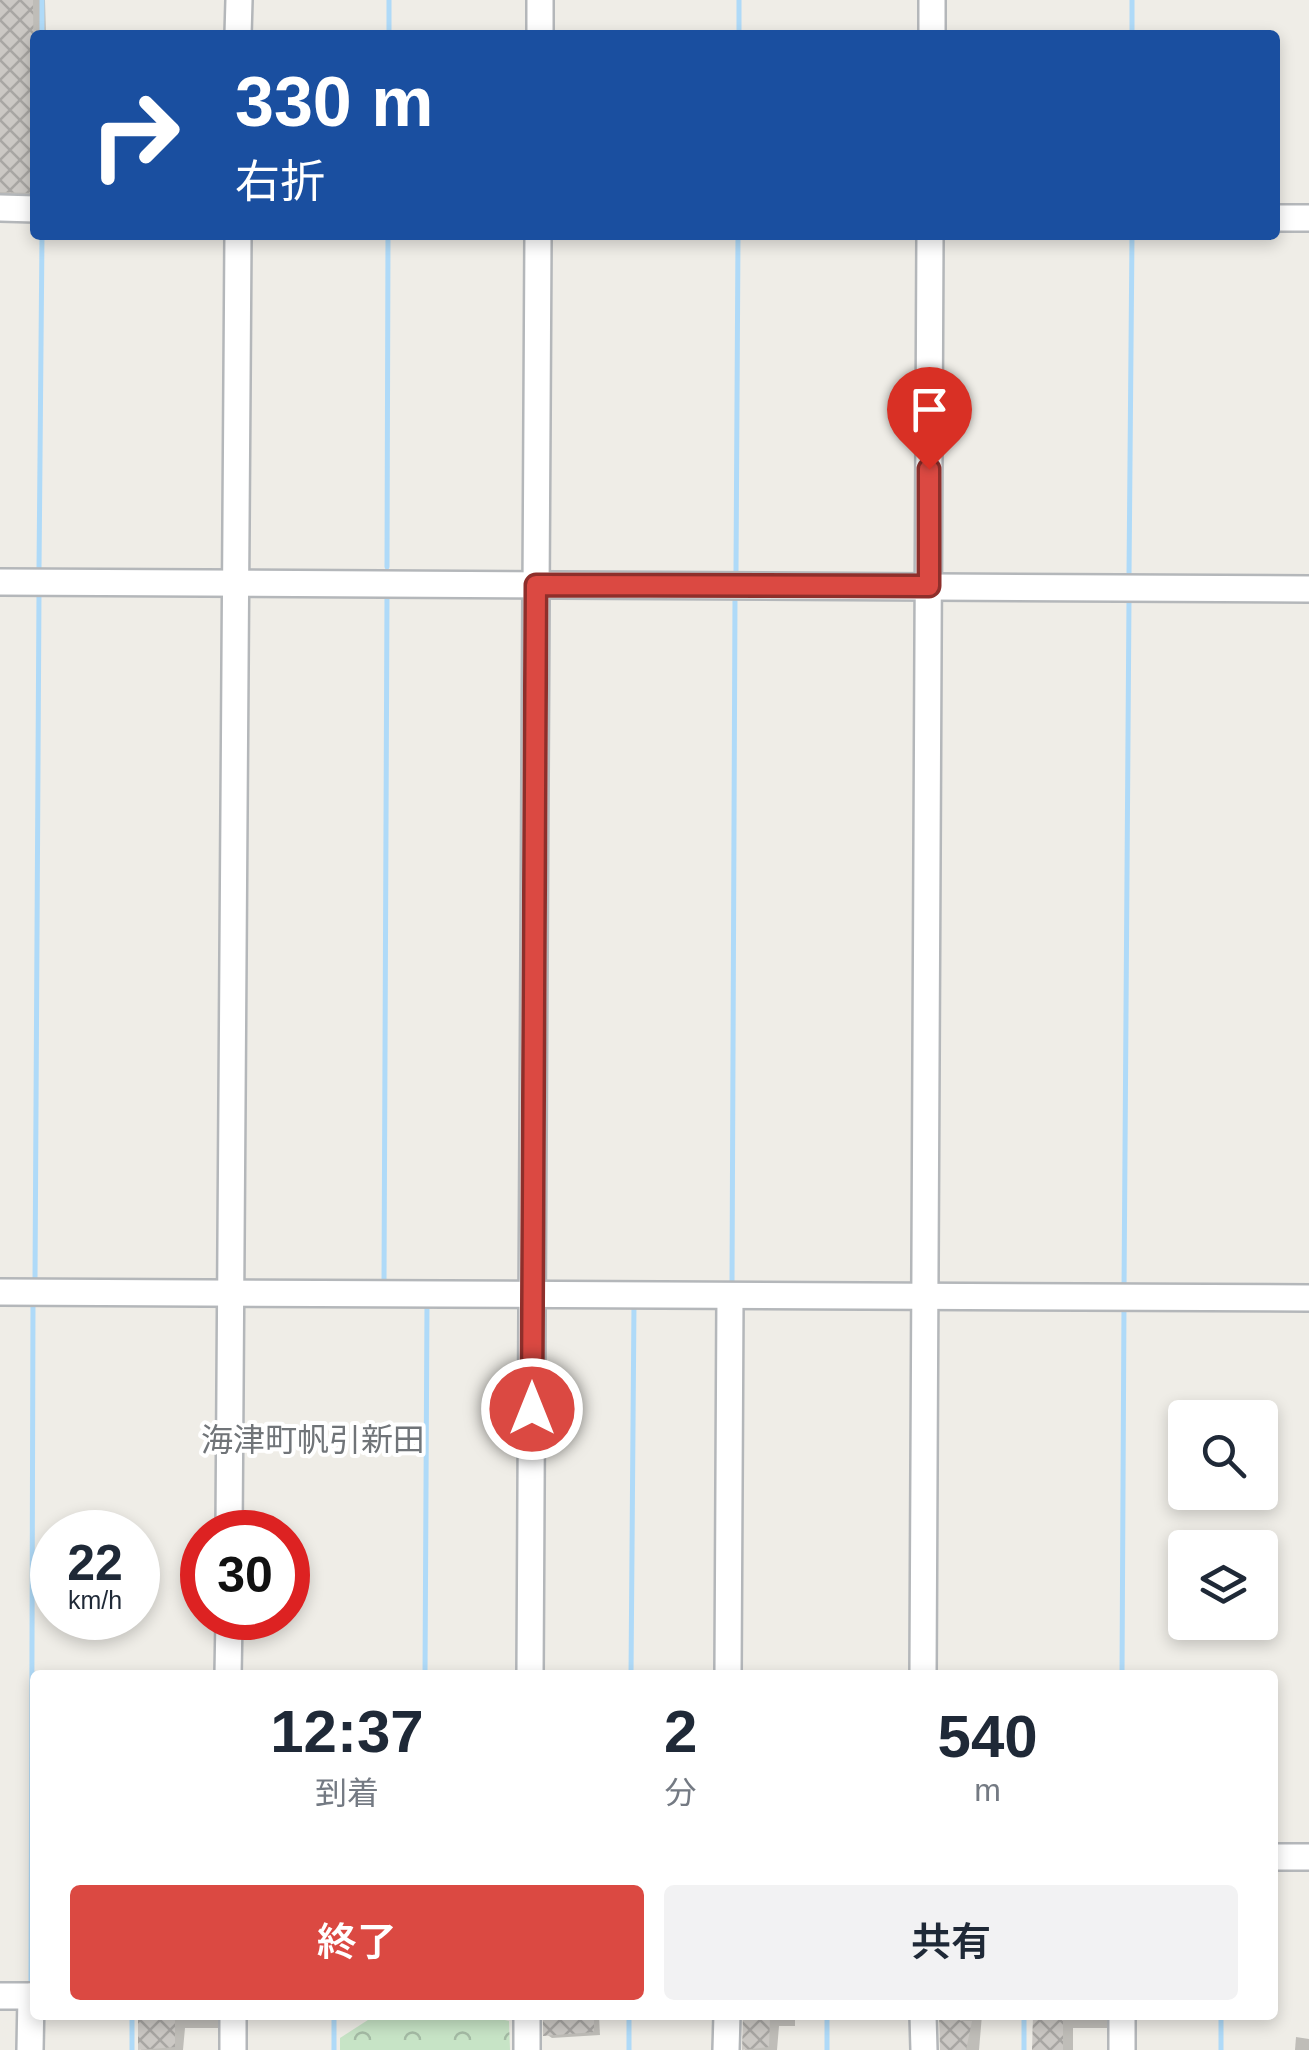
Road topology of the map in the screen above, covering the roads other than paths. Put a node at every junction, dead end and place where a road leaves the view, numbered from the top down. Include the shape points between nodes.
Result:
1 (238, 0) edge
2 (540, 0) edge
3 (932, 0) edge
4 (238, 30) edge
5 (540, 30) edge
6 (932, 30) edge
7 (0, 208) edge
8 (30, 209) edge
9 (1280, 218) edge
10 (1309, 218) edge
11 (238, 240) edge
12 (538, 240) edge
13 (930, 240) edge
14 (0, 582) edge
15 (234, 584) junction
16 (536, 585) junction
17 (929, 586) junction
18 (1309, 589) edge
19 (0, 1292) edge
20 (230, 1293) junction
21 (533, 1295) junction
22 (730, 1296) junction
23 (926, 1297) junction
24 (1309, 1298) edge
25 (229, 1510) edge
26 (228, 1640) edge
27 (228, 1670) edge
28 (530, 1670) edge
29 (728, 1670) edge
30 (923, 1670) edge
31 (1278, 1857) edge
32 (1309, 1857) edge
33 (0, 1996) edge
34 (30, 1996) edge
35 (32, 2020) edge
36 (233, 2020) edge
37 (528, 2020) edge
38 (726, 2020) edge
39 (924, 2020) edge
40 (1122, 2020) edge
41 (30, 2050) edge
42 (232, 2050) edge
43 (527, 2050) edge
44 (726, 2050) edge
45 (924, 2050) edge
46 (1122, 2050) edge

1 - 4 street
2 - 5 street
3 - 6 street
7 - 8 street
9 - 10 street
11 - 15 street
12 - 16 street
13 - 17 street
14 - 15 street
15 - 16 street
15 - 20 street
16 - 17 street
16 - 21 street
17 - 18 street
17 - 23 street
19 - 20 street
20 - 21 street
20 - 25 street
21 - 22 street
21 - 28 street
22 - 23 street
22 - 29 street
23 - 24 street
23 - 30 street
26 - 27 street
31 - 32 street
33 - 34 street
35 - 41 street
36 - 42 street
37 - 43 street
38 - 44 street
39 - 45 street
40 - 46 street

